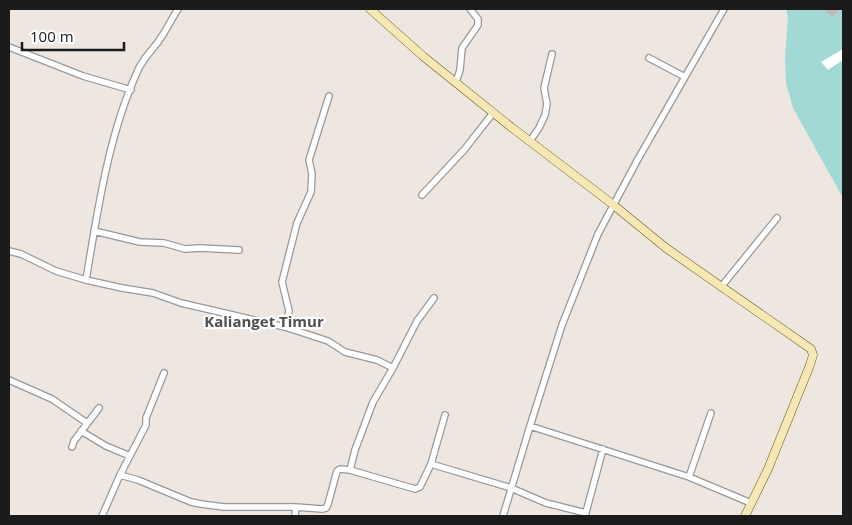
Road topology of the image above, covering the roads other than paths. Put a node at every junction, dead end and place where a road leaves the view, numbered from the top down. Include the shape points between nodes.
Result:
1 (178, 9) edge
2 (370, 9) edge
3 (470, 9) edge
4 (724, 9) edge
5 (9, 46) edge
6 (552, 54) dead end
7 (649, 58) dead end
8 (685, 77) junction
9 (456, 82) junction
10 (131, 90) junction
11 (329, 96) dead end
12 (493, 113) junction
13 (530, 141) junction
14 (422, 195) dead end
15 (614, 206) junction
16 (778, 218) dead end
17 (94, 231) junction
18 (239, 250) dead end
19 (9, 251) edge
20 (86, 280) junction
21 (721, 287) junction
22 (434, 298) dead end
23 (285, 327) junction
24 (394, 368) junction
25 (164, 373) dead end
26 (9, 380) edge
27 (99, 408) dead end
28 (711, 413) dead end
29 (445, 415) dead end
30 (87, 423) junction
31 (530, 426) junction
32 (81, 431) junction
33 (72, 447) dead end
34 (603, 449) junction
35 (130, 456) junction
36 (431, 464) junction
37 (350, 470) junction
38 (120, 475) junction
39 (689, 477) junction
40 (511, 488) junction
41 (751, 504) junction
42 (296, 506) junction
43 (585, 515) edge
44 (102, 516) edge
45 (295, 516) edge
46 (503, 516) edge
47 (744, 516) edge

1 - 10 street via 138,69
2 - 9 main road
3 - 9 street via 478,25 462,48
4 - 8 street
5 - 10 street via 83,76
6 - 13 street via 544,88 545,115
7 - 8 street
8 - 15 street
9 - 12 main road
10 - 17 street via 114,134
11 - 23 street via 309,160 311,192 297,223 282,282 289,311
12 - 13 main road
12 - 14 street
13 - 15 main road
15 - 21 main road
15 - 31 street via 580,277
16 - 21 street
17 - 18 street via 185,249
17 - 20 street
19 - 20 street
20 - 23 street via 153,293 181,304
21 - 41 main road via 807,345 813,354
22 - 24 street via 417,321
23 - 24 street
24 - 37 street via 373,402 354,450
25 - 35 street via 146,425
26 - 30 street via 52,399
27 - 30 street
28 - 39 street
29 - 36 street
30 - 32 street
31 - 34 street
31 - 40 street
32 - 33 street
32 - 35 street
34 - 39 street
34 - 43 street
35 - 38 street
36 - 37 street via 422,484 415,490
36 - 40 street
37 - 42 street via 337,471 326,508
38 - 42 street via 191,502 233,507
38 - 44 street
39 - 41 street
40 - 43 street
40 - 46 street
41 - 47 main road
42 - 45 street

